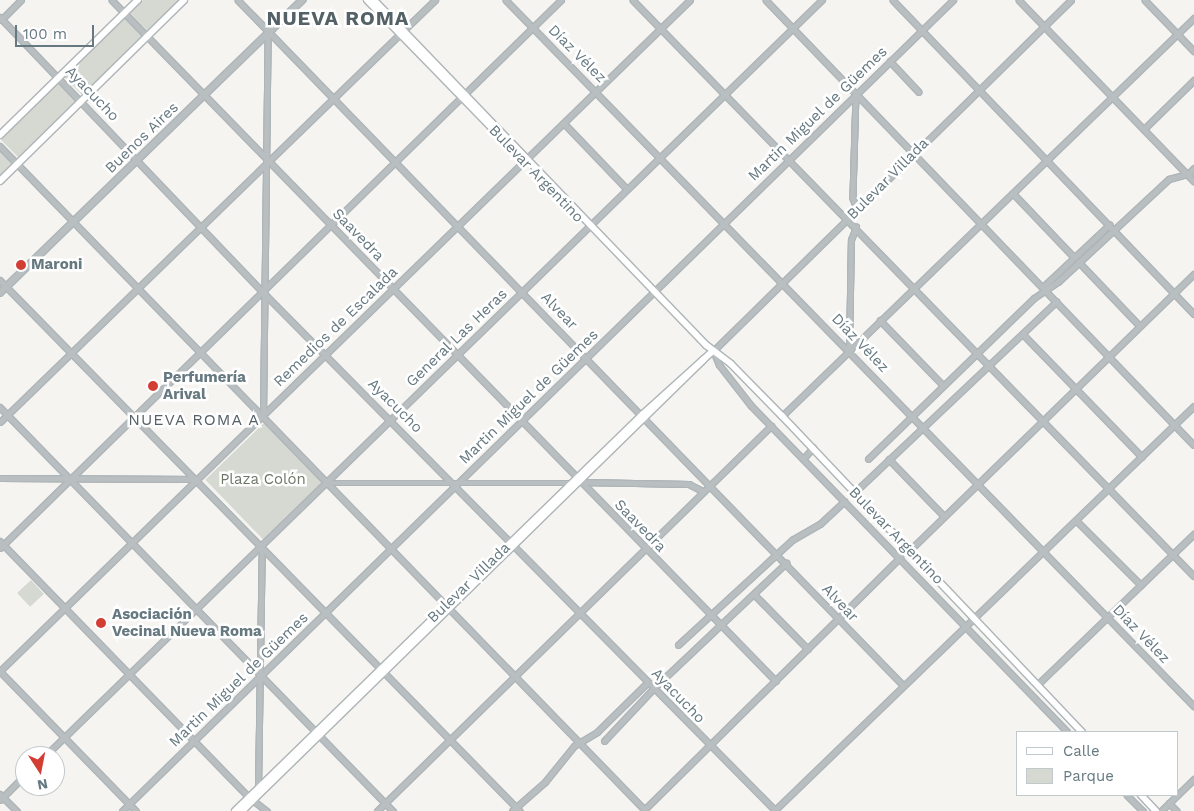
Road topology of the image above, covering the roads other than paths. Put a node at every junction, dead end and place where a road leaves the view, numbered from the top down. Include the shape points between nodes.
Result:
1 (21, 0) edge
2 (112, 0) edge
3 (138, 0) edge
4 (184, 0) edge
5 (238, 0) edge
6 (302, 0) edge
7 (367, 0) edge
8 (374, 0) edge
9 (435, 0) edge
10 (506, 0) edge
11 (561, 0) edge
12 (633, 0) edge
13 (690, 0) edge
14 (766, 0) edge
15 (822, 0) edge
16 (893, 0) edge
17 (953, 0) edge
18 (1019, 0) edge
19 (1071, 0) edge
20 (1145, 0) edge
21 (124, 13) junction
22 (1194, 18) edge
23 (1, 19) edge
24 (1045, 27) junction
25 (533, 28) junction
26 (660, 28) junction
27 (794, 28) junction
28 (922, 30) junction
29 (268, 32) junction
30 (402, 32) junction
31 (1177, 35) junction
32 (147, 36) junction
33 (1194, 51) edge
34 (890, 61) junction
35 (58, 78) junction
36 (1194, 80) edge
37 (980, 89) junction
38 (596, 91) junction
39 (919, 92) dead end
40 (725, 94) junction
41 (856, 94) junction
42 (204, 95) junction
43 (464, 96) junction
44 (1112, 97) junction
45 (334, 98) junction
46 (81, 100) junction
47 (564, 123) junction
48 (1144, 129) junction
49 (0, 135) edge
50 (0, 146) edge
51 (913, 154) junction
52 (660, 157) junction
53 (138, 159) junction
54 (526, 160) junction
55 (788, 160) junction
56 (1046, 160) junction
57 (269, 161) junction
58 (396, 162) junction
59 (18, 164) junction
60 (1194, 168) edge
61 (1188, 174) junction
62 (0, 181) edge
63 (1194, 181) edge
64 (627, 189) junction
65 (1013, 192) junction
66 (857, 210) junction
67 (848, 219) junction
68 (72, 223) junction
69 (724, 223) junction
70 (981, 223) junction
71 (331, 225) junction
72 (458, 225) junction
73 (1110, 225) junction
74 (202, 226) junction
75 (590, 226) junction
76 (856, 227) junction
77 (1114, 230) junction
78 (1074, 257) junction
79 (1080, 262) junction
80 (1194, 274) edge
81 (0, 280) edge
82 (783, 282) junction
83 (7, 287) junction
84 (138, 288) junction
85 (915, 288) junction
86 (1044, 288) junction
87 (393, 289) junction
88 (523, 291) junction
89 (263, 292) junction
90 (654, 292) junction
91 (0, 293) edge
92 (1174, 293) junction
93 (1056, 302) junction
94 (1194, 314) edge
95 (880, 320) junction
96 (1140, 326) junction
97 (1022, 334) junction
98 (713, 350) junction
99 (849, 351) junction
100 (72, 352) junction
101 (201, 352) junction
102 (977, 353) junction
103 (326, 354) junction
104 (457, 355) junction
105 (1109, 357) junction
106 (587, 358) junction
107 (989, 365) junction
108 (943, 385) junction
109 (752, 386) junction
110 (1075, 390) junction
111 (744, 395) junction
112 (1194, 406) edge
113 (0, 407) edge
114 (8, 415) junction
115 (913, 415) junction
116 (263, 416) junction
117 (645, 416) junction
118 (782, 416) junction
119 (135, 417) junction
120 (391, 419) junction
121 (522, 421) junction
122 (1043, 421) junction
123 (0, 422) edge
124 (1175, 425) junction
125 (771, 426) junction
126 (924, 427) junction
127 (1194, 445) edge
128 (813, 448) junction
129 (1142, 457) junction
130 (868, 458) dead end
131 (803, 459) junction
132 (889, 459) junction
133 (0, 478) edge
134 (70, 478) junction
135 (198, 479) junction
136 (579, 480) junction
137 (326, 482) junction
138 (572, 484) junction
139 (456, 485) junction
140 (977, 485) junction
141 (709, 486) junction
142 (1109, 489) junction
143 (703, 492) junction
144 (855, 492) junction
145 (844, 502) junction
146 (944, 516) junction
147 (1076, 520) junction
148 (1194, 534) edge
149 (132, 543) junction
150 (1, 544) edge
151 (514, 544) junction
152 (262, 545) junction
153 (644, 548) junction
154 (390, 550) junction
155 (910, 550) junction
156 (1044, 552) junction
157 (776, 553) junction
158 (1173, 554) junction
159 (900, 558) junction
160 (786, 563) junction
161 (1194, 576) edge
162 (1141, 585) junction
163 (754, 594) junction
164 (65, 608) junction
165 (448, 608) junction
166 (196, 609) junction
167 (580, 611) junction
168 (326, 612) junction
169 (710, 616) junction
170 (974, 618) junction
171 (1107, 618) junction
172 (838, 619) junction
173 (720, 625) junction
174 (965, 625) junction
175 (678, 645) dead end
176 (808, 649) junction
177 (0, 671) edge
178 (383, 671) junction
179 (130, 674) junction
180 (261, 676) junction
181 (515, 676) junction
182 (776, 681) junction
183 (648, 682) junction
184 (902, 684) junction
185 (1037, 686) junction
186 (654, 688) junction
187 (1194, 706) edge
188 (1066, 731) edge
189 (1081, 731) edge
190 (318, 735) junction
191 (64, 737) junction
192 (194, 740) junction
193 (450, 740) junction
194 (604, 741) dead end
195 (580, 742) junction
196 (55, 746) edge
197 (710, 746) junction
198 (1194, 779) edge
199 (15, 784) edge
200 (1179, 793) edge
201 (255, 795) junction
202 (1128, 796) edge
203 (1142, 796) edge
204 (1176, 796) edge
205 (1, 797) edge
206 (385, 803) junction
207 (1169, 803) junction
208 (129, 804) junction
209 (514, 809) edge
210 (644, 810) edge
211 (17, 811) edge
212 (122, 811) edge
213 (136, 811) edge
214 (235, 811) edge
215 (242, 811) edge
216 (267, 811) edge
217 (377, 811) edge
218 (393, 811) edge
219 (520, 811) edge
220 (774, 811) edge
221 (1142, 811) edge
222 (1156, 811) edge
223 (1161, 811) edge
224 (1177, 811) edge

1 - 23 street
2 - 21 street, Saavedra
3 - 21 main road
4 - 32 main road
5 - 29 street, Alvear
6 - 29 street, Buenos Aires
7 - 30 main road, Bulevar Argentino
8 - 30 main road, Bulevar Argentino
9 - 30 street
10 - 25 street, Díaz Vélez
11 - 25 street
12 - 26 street
13 - 26 street, Remedios de Escalada
14 - 27 street
15 - 27 street, General Las Heras
16 - 28 street
17 - 28 street, Martin Miguel de Güemes
18 - 24 street
19 - 24 street, Bulevar Villada
20 - 31 street
21 - 32 street, Saavedra
21 - 35 main road
22 - 31 street
23 - 35 street, Ayacucho
24 - 37 street, Bulevar Villada
24 - 44 street
25 - 38 street, Díaz Vélez
25 - 43 street
26 - 38 street, Remedios de Escalada
26 - 40 street
27 - 40 street, General Las Heras
27 - 41 street
28 - 34 street, Martin Miguel de Güemes
28 - 37 street
29 - 42 street, Buenos Aires
29 - 45 street, Alvear
29 - 57 street
30 - 43 main road, Bulevar Argentino
30 - 45 street
31 - 33 street
31 - 44 street
32 - 42 street, Saavedra
32 - 46 main road
34 - 39 street
34 - 41 street, Martin Miguel de Güemes
35 - 46 street, Ayacucho
35 - 49 main road
36 - 48 street
37 - 51 street, Bulevar Villada
37 - 56 street
38 - 47 street, Remedios de Escalada
38 - 52 street, Díaz Vélez
40 - 52 street, General Las Heras
40 - 55 street
41 - 51 street
41 - 55 street, Martin Miguel de Güemes
41 - 66 street via 853,198
42 - 53 street, Buenos Aires
42 - 57 street, Saavedra
43 - 54 main road, Bulevar Argentino
43 - 58 street
44 - 48 street
44 - 56 street
45 - 57 street
45 - 58 street, Alvear
46 - 53 street, Ayacucho
46 - 59 main road
47 - 54 street, Remedios de Escalada
47 - 64 street
48 - 61 street
50 - 59 street
51 - 66 street, Bulevar Villada
51 - 70 street
52 - 64 street, General Las Heras
52 - 69 street, Díaz Vélez
53 - 68 street, Buenos Aires
53 - 74 street, Ayacucho
54 - 72 street, Remedios de Escalada
54 - 75 main road, Bulevar Argentino
55 - 67 street
55 - 69 street, Martin Miguel de Güemes
56 - 65 street
56 - 73 street
57 - 71 street, Saavedra
57 - 74 street
57 - 89 street
58 - 71 street
58 - 72 street, Alvear
59 - 62 main road
59 - 68 street
60 - 61 street
61 - 63 street
61 - 77 street via 1169,179
64 - 75 street, General Las Heras
65 - 70 street
65 - 78 street
66 - 67 street, Bulevar Villada
67 - 76 street
67 - 82 street, Bulevar Villada
68 - 83 street, Buenos Aires
68 - 84 street
69 - 82 street, Díaz Vélez
69 - 90 street, Martin Miguel de Güemes
70 - 85 street
70 - 86 street
71 - 87 street, Saavedra
71 - 89 street
72 - 87 street, Remedios de Escalada
72 - 88 street, Alvear
73 - 77 street
73 - 78 street
74 - 84 street
74 - 89 street, Ayacucho
75 - 88 street, General Las Heras
75 - 90 main road, Bulevar Argentino
76 - 85 street
76 - 99 street via 851,240
77 - 79 street
77 - 92 street
78 - 86 street
79 - 86 street
79 - 96 street
80 - 92 street
81 - 83 street
82 - 98 street, Bulevar Villada
82 - 99 street, Díaz Vélez
83 - 91 street, Buenos Aires
83 - 100 street
84 - 100 street
84 - 101 street
85 - 95 street
85 - 102 street
86 - 93 street
86 - 102 street
87 - 103 street, Remedios de Escalada
87 - 104 street, Saavedra
88 - 104 street, General Las Heras
88 - 106 street, Alvear
89 - 101 street
89 - 103 street, Ayacucho
89 - 116 street
90 - 98 main road, Bulevar Argentino
90 - 106 street, Martin Miguel de Güemes
92 - 94 street
92 - 96 street
93 - 97 street
93 - 105 street
95 - 99 street
95 - 108 street
96 - 105 street
97 - 107 street
97 - 110 street
98 - 109 main road, Bulevar Argentino
98 - 111 street via 718,365
98 - 117 main road, Bulevar Villada via 699,368
99 - 115 street, Díaz Vélez
99 - 118 street
100 - 114 street
100 - 119 street
101 - 116 street
101 - 119 street
102 - 107 street
102 - 108 street
103 - 116 street, Remedios de Escalada
103 - 120 street, Ayacucho
104 - 120 street, General Las Heras
104 - 121 street, Saavedra
105 - 110 street
105 - 124 street
106 - 117 street, Alvear
106 - 121 street, Martin Miguel de Güemes
107 - 122 street
107 - 126 street
108 - 115 street
109 - 111 street
109 - 118 main road, Bulevar Argentino
110 - 122 street
110 - 129 street
111 - 125 street
112 - 124 street
113 - 114 street
114 - 123 street
114 - 134 street
115 - 126 street, Díaz Vélez
115 - 130 street
116 - 135 street, Remedios de Escalada
116 - 137 street
117 - 136 main road, Bulevar Villada
117 - 141 street, Alvear
118 - 128 main road, Bulevar Argentino
119 - 134 street
119 - 135 street
120 - 137 street, General Las Heras
120 - 139 street, Ayacucho
121 - 136 street, Saavedra
121 - 139 street, Martin Miguel de Güemes
122 - 140 street
122 - 142 street
124 - 127 street
124 - 129 street
125 - 131 street
125 - 141 street
126 - 132 street
126 - 140 street, Díaz Vélez
128 - 131 street
128 - 144 main road, Bulevar Argentino
129 - 142 street
131 - 145 street
132 - 144 street
132 - 146 street
133 - 134 street
134 - 135 street
134 - 149 street
134 - 150 street
135 - 149 street, Remedios de Escalada
135 - 152 street
136 - 138 main road, Bulevar Villada
136 - 143 street via 689,484
136 - 151 main road, Bulevar Villada
136 - 153 street, Saavedra
137 - 139 street
137 - 152 street, General Las Heras
137 - 154 street
138 - 139 street
138 - 151 main road, Bulevar Villada
139 - 151 street, Ayacucho
139 - 154 street, Martin Miguel de Güemes
140 - 146 street
140 - 156 street, Díaz Vélez
141 - 143 street
141 - 157 street, Alvear
142 - 147 street
142 - 158 street
143 - 153 street
144 - 155 main road, Bulevar Argentino
145 - 157 street via 820,524
145 - 159 street
146 - 155 street
147 - 156 street
147 - 162 street
148 - 158 street
149 - 164 street, Remedios de Escalada
149 - 166 street
150 - 164 street
151 - 165 main road, Bulevar Villada
151 - 167 street, Ayacucho
152 - 166 street, General Las Heras
152 - 168 street
152 - 180 street
153 - 167 street
153 - 169 street, Saavedra
154 - 165 street
154 - 168 street, Martin Miguel de Güemes
155 - 170 main road, Bulevar Argentino
156 - 170 street
156 - 171 street, Díaz Vélez
157 - 160 street, Alvear
157 - 169 street
158 - 161 street
158 - 162 street
159 - 172 street
159 - 174 street
160 - 163 street
160 - 172 street, Alvear
162 - 171 street
163 - 173 street
163 - 176 street
164 - 177 street, Remedios de Escalada
164 - 179 street
165 - 178 main road, Bulevar Villada
165 - 181 street
166 - 179 street, General Las Heras
166 - 180 street
167 - 181 street
167 - 183 street, Ayacucho
168 - 178 street
168 - 180 street, Martin Miguel de Güemes
169 - 173 street, Saavedra
169 - 175 street
170 - 174 street
170 - 185 main road, Bulevar Argentino
171 - 185 street
171 - 187 street, Díaz Vélez
172 - 176 street
172 - 184 street, Alvear
173 - 182 street, Saavedra
173 - 186 street
174 - 184 street
174 - 188 street
176 - 182 street
177 - 191 street
178 - 190 main road, Bulevar Villada
178 - 193 street
179 - 191 street, General Las Heras
179 - 192 street
180 - 190 street
180 - 192 street, Martin Miguel de Güemes
180 - 201 street
181 - 193 street
181 - 195 street
182 - 197 street
183 - 186 street, Ayacucho
183 - 195 street via 597,732
184 - 220 street
185 - 189 main road, Bulevar Argentino
186 - 194 street
186 - 197 street, Ayacucho
190 - 201 main road, Bulevar Villada
190 - 206 street
191 - 196 street, General Las Heras
191 - 208 street
192 - 201 street
192 - 208 street, Martin Miguel de Güemes
193 - 206 street
193 - 209 street
195 - 209 street via 545,782
195 - 210 street
197 - 210 street
197 - 220 street, Ayacucho
198 - 200 street
199 - 205 street
201 - 214 main road, Bulevar Villada
201 - 215 main road, Bulevar Villada
201 - 216 street
202 - 221 street
203 - 222 main road
204 - 207 street
205 - 211 street
206 - 217 street
206 - 218 street
207 - 223 street
207 - 224 street
208 - 212 street, Martin Miguel de Güemes
208 - 213 street
209 - 219 street

